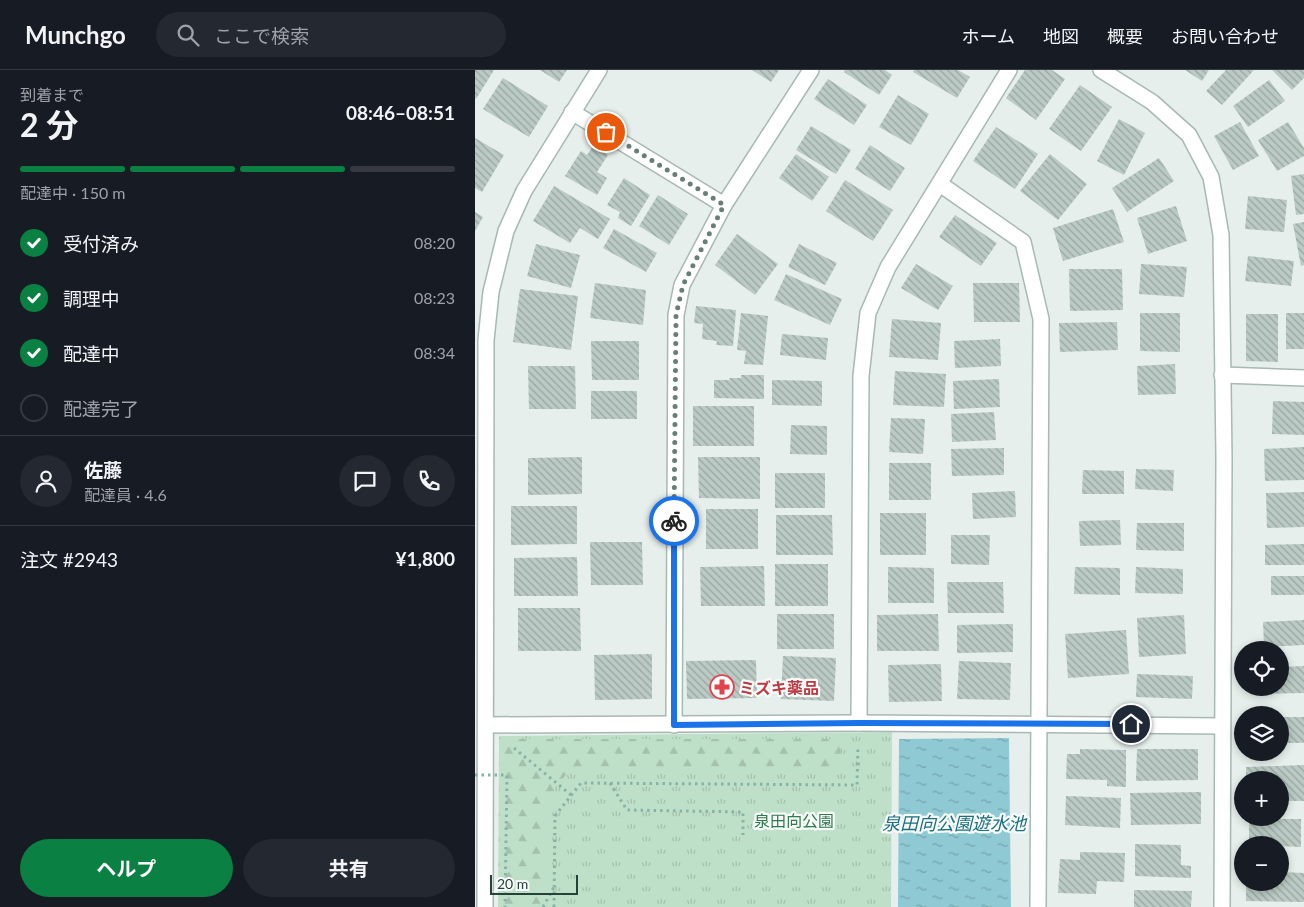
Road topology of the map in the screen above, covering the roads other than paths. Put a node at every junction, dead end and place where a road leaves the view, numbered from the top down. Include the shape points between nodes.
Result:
1 (599, 70) edge
2 (811, 70) edge
3 (1009, 70) edge
4 (1101, 70) edge
5 (572, 112) junction
6 (940, 184) junction
7 (724, 205) junction
8 (481, 337) edge
9 (1222, 376) junction
10 (1304, 378) edge
11 (859, 723) junction
12 (1039, 723) junction
13 (486, 725) junction
14 (674, 725) junction
15 (1222, 726) junction
16 (485, 907) edge
17 (1038, 907) edge
18 (1222, 907) edge

1 - 5 street
2 - 7 street
3 - 6 street
4 - 9 street via 1152,102 1189,135 1211,177 1221,235
5 - 7 street
5 - 8 street via 524,191 507,230
6 - 11 street via 888,267 868,313 861,376
6 - 12 street via 1023,242 1041,319
7 - 14 street via 683,285 676,315
8 - 13 street
9 - 10 street
9 - 15 street
11 - 12 street
11 - 14 street
12 - 15 street
12 - 17 street
13 - 14 street
13 - 16 street
15 - 18 street

